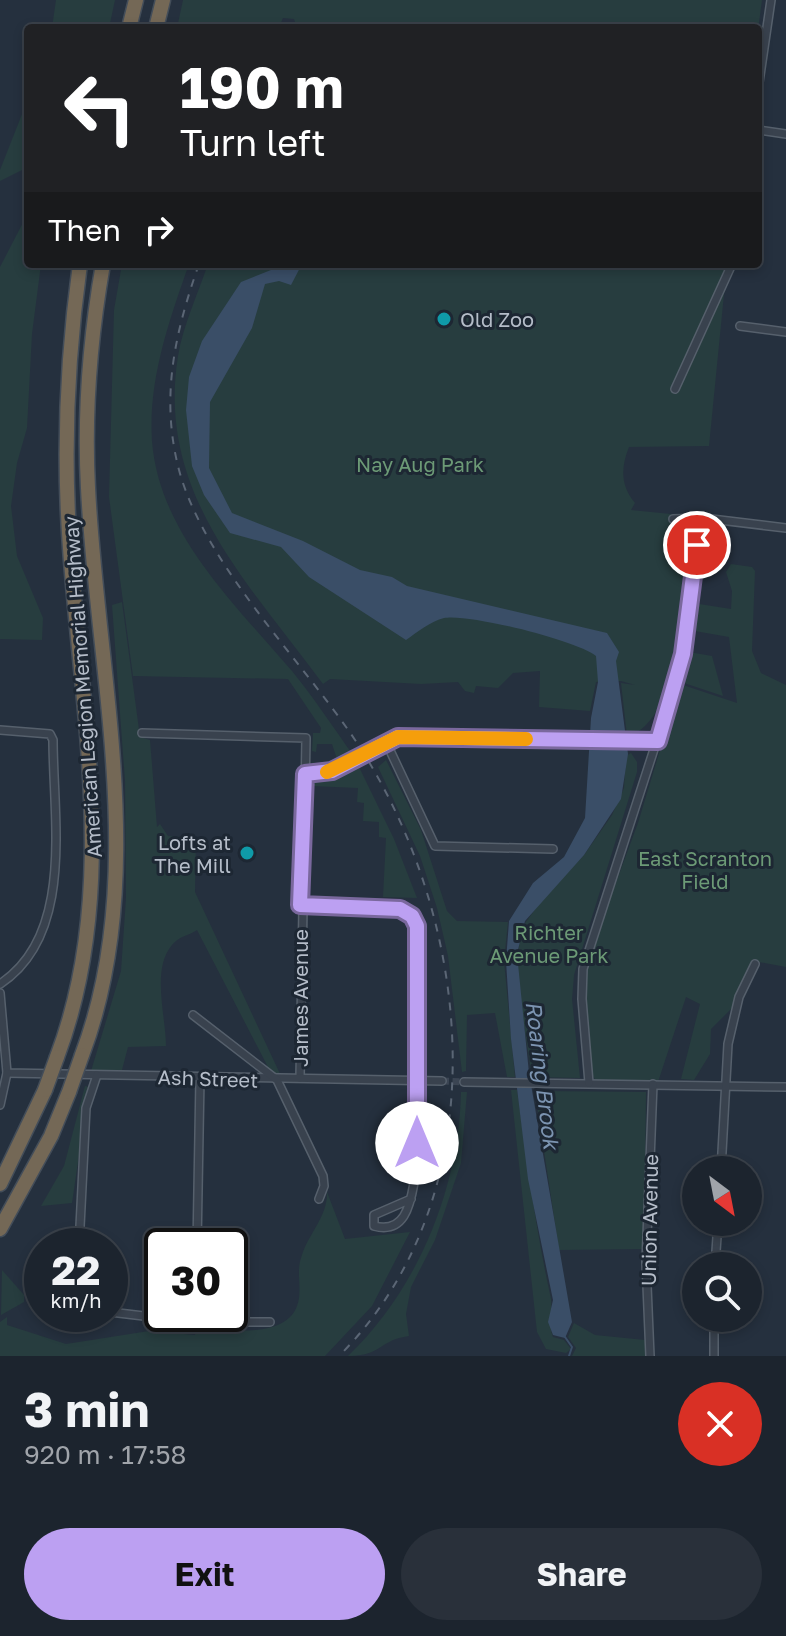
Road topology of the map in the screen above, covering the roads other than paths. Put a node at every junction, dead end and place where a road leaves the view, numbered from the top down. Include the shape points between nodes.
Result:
1 (136, 0) edge
2 (163, 0) edge
3 (771, 0) edge
4 (130, 24) edge
5 (157, 24) edge
6 (762, 62) edge
7 (762, 131) edge
8 (786, 134) edge
9 (80, 268) edge
10 (102, 268) edge
11 (730, 268) edge
12 (740, 326) dead end
13 (786, 332) edge
14 (675, 389) dead end
15 (700, 517) junction
16 (673, 519) dead end
17 (786, 528) edge
18 (0, 730) edge
19 (142, 733) dead end
20 (658, 741) junction
21 (386, 742) junction
22 (305, 774) junction
23 (553, 849) dead end
24 (300, 905) junction
25 (755, 964) dead end
26 (0, 984) edge
27 (0, 993) edge
28 (193, 1015) dead end
29 (7, 1073) junction
30 (97, 1075) junction
31 (200, 1078) junction
32 (300, 1078) junction
33 (417, 1079) junction
34 (277, 1080) junction
35 (442, 1081) tunnel mouth
36 (464, 1082) tunnel mouth
37 (589, 1083) junction
38 (653, 1084) junction
39 (727, 1086) junction
40 (786, 1087) edge
41 (0, 1105) edge
42 (722, 1156) edge
43 (0, 1184) edge
44 (319, 1199) dead end
45 (411, 1199) junction
46 (80, 1228) edge
47 (197, 1228) edge
48 (0, 1229) edge
49 (248, 1321) edge
50 (270, 1322) dead end
51 (714, 1332) edge
52 (650, 1356) edge
53 (714, 1356) edge

1 - 4 highway
2 - 5 highway
3 - 6 street
7 - 8 street
9 - 43 highway, American Legion Memorial Highway, bridge via 68,393 67,503 93,868 83,963 57,1057
10 - 48 highway, American Legion Memorial Highway, bridge via 89,376 87,472 116,855 108,951 69,1092
11 - 14 street
12 - 13 street
15 - 16 street
15 - 17 street
15 - 20 street via 683,654
18 - 26 street via 39,731 53,740 55,888 36,946 16,974
19 - 22 street, James Avenue via 306,738
20 - 21 street via 398,737
20 - 37 street via 583,969
21 - 22 street via 332,771
21 - 23 street via 435,846
22 - 24 street, James Avenue
24 - 32 street, James Avenue
24 - 33 street via 385,906 412,916 419,948
25 - 39 street via 735,1011
27 - 29 street
28 - 34 street
29 - 30 street, Ash Street
29 - 41 street
30 - 31 street, Ash Street
30 - 46 street via 86,1108
31 - 34 street, Ash Street
31 - 47 street
32 - 33 street, Ash Street
32 - 34 street, Ash Street
33 - 35 street, Ash Street
33 - 45 street
34 - 44 street, James Avenue via 323,1176
36 - 37 street
37 - 38 street
38 - 39 street
38 - 52 street, Union Avenue via 646,1262
39 - 40 street
39 - 42 street
45 - 45 street via 399,1224 374,1226 374,1215
49 - 50 street
51 - 53 street

